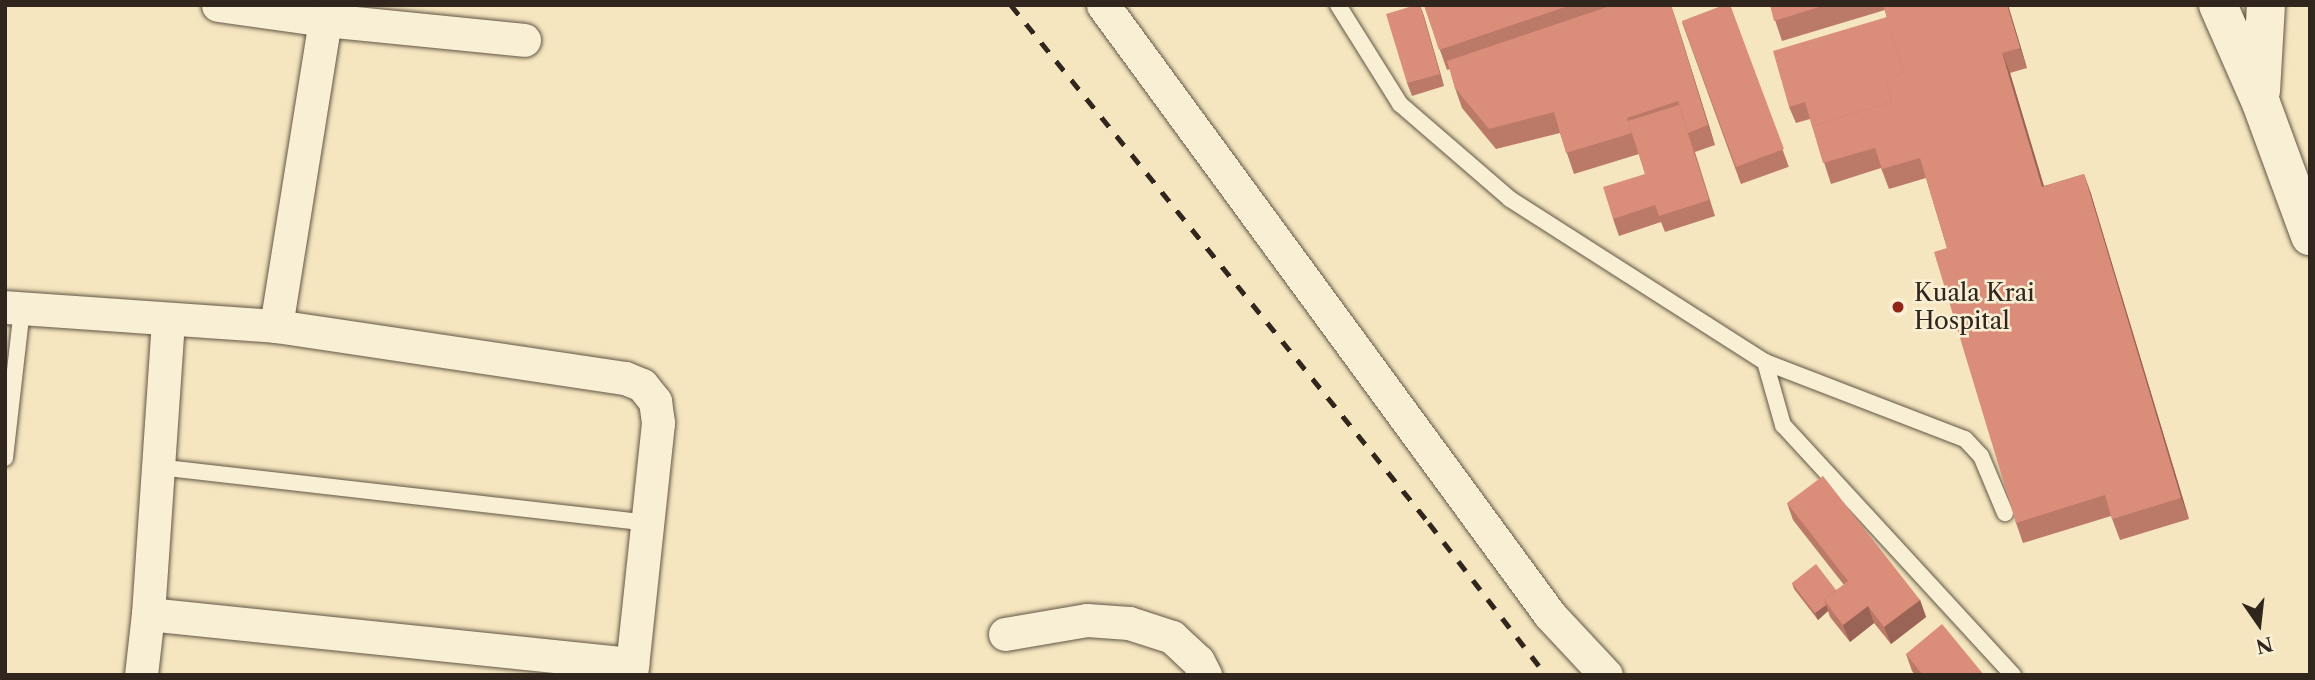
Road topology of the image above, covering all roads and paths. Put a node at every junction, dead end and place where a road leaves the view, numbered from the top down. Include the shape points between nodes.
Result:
1 (218, 5) edge
2 (1103, 5) edge
3 (1338, 5) edge
4 (2218, 5) edge
5 (2266, 5) edge
6 (325, 20) junction
7 (524, 40) dead end
8 (2261, 103) junction
9 (2310, 236) edge
10 (14, 308) edge
11 (168, 321) junction
12 (276, 327) junction
13 (1765, 362) junction
14 (5, 458) edge
15 (158, 467) junction
16 (2005, 513) edge
17 (648, 523) junction
18 (148, 614) junction
19 (1005, 634) dead end
20 (631, 669) edge
21 (141, 675) edge
22 (1205, 675) edge
23 (1606, 675) edge
24 (2013, 675) edge

1 - 6 street
2 - 23 street via 1550,614
3 - 13 lane via 1401,104 1510,199
4 - 8 main road
5 - 8 main road
6 - 7 street
6 - 12 street
8 - 9 main road
10 - 11 street
10 - 14 lane
11 - 12 street
11 - 15 street
12 - 17 street via 625,377 642,384 655,401 658,423
13 - 16 lane via 1965,439 1981,456
13 - 24 lane via 1783,425
15 - 17 lane
15 - 18 street
17 - 20 street
18 - 20 street
18 - 21 street
19 - 22 street via 1087,620 1129,623 1172,637 1199,661

